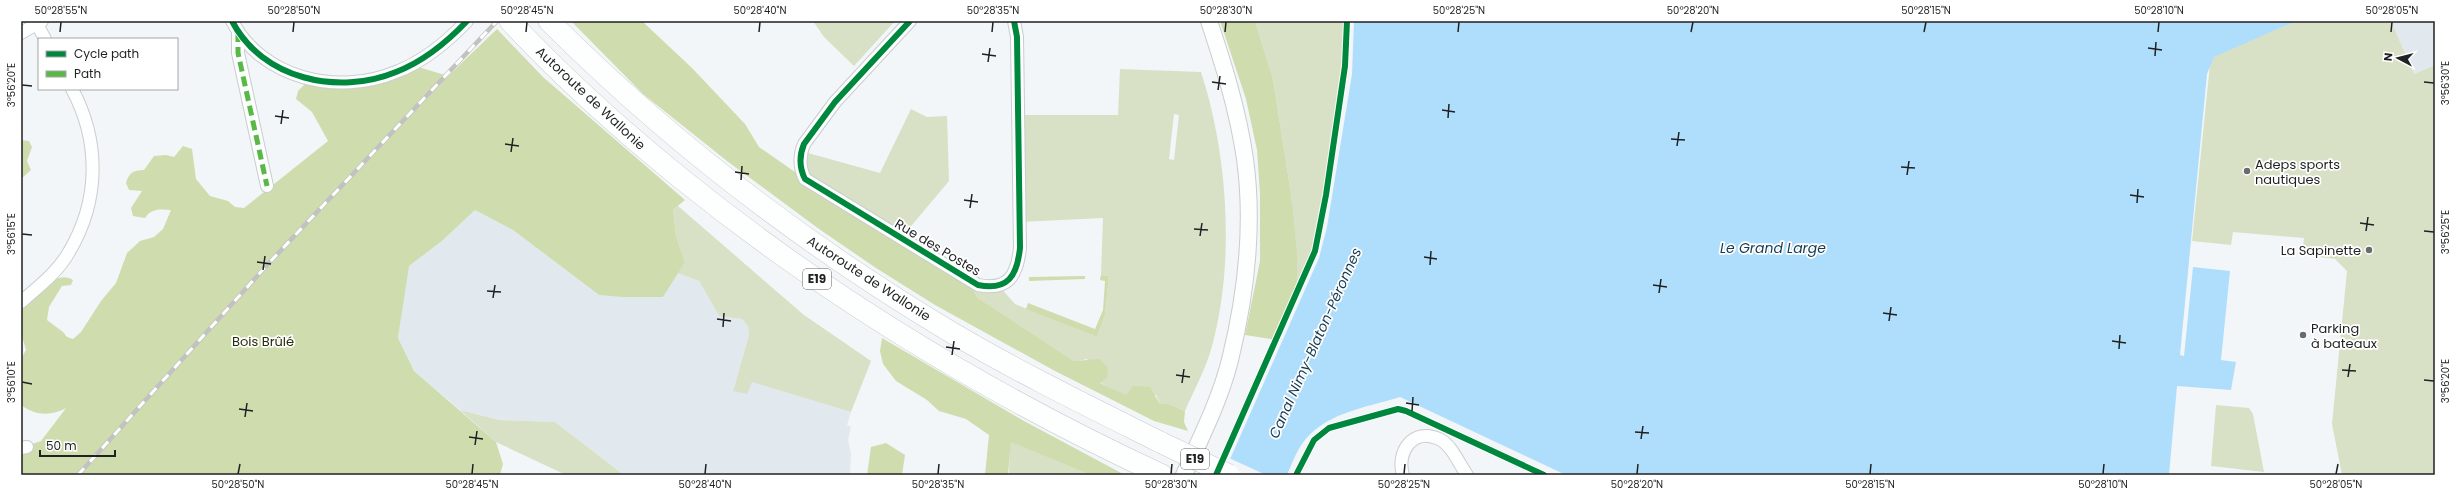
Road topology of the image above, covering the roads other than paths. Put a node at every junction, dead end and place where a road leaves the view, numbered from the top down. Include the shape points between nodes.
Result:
1 (232, 21) edge
2 (467, 21) edge
3 (549, 21) edge
4 (910, 21) edge
5 (1014, 21) edge
6 (1209, 21) edge
7 (39, 22) edge
8 (516, 27) edge
9 (238, 32) junction
10 (21, 34) edge
11 (45, 38) edge
12 (73, 90) edge
13 (266, 186) dead end
14 (21, 302) edge
15 (1157, 472) edge
16 (1184, 475) edge
17 (1229, 475) edge
18 (1403, 475) edge
19 (1467, 475) edge

1 - 9 street
2 - 9 street via 412,65 382,77 342,81 318,81 283,71 253,50
3 - 17 highway, Autoroute de Wallonie / E19, bridge via 648,115 744,192 845,264 949,331 1046,385
4 - 5 street, Rue des Postes via 835,102 809,138 802,151 801,172 805,179 819,188 978,285 989,287 1009,281 1015,271 1020,248 1017,37
6 - 16 main road via 1227,76 1245,159 1248,201 1246,278 1230,361 1216,402
7 - 10 street
7 - 11 street
8 - 15 highway, Autoroute de Wallonie / E19 via 630,136 724,213 828,287 931,353 1013,399
9 - 13 street via 238,53
12 - 14 street via 84,112 89,130 93,164 89,200 69,253 46,281
18 - 19 street via 1400,465 1405,447 1418,436 1440,439 1448,446

